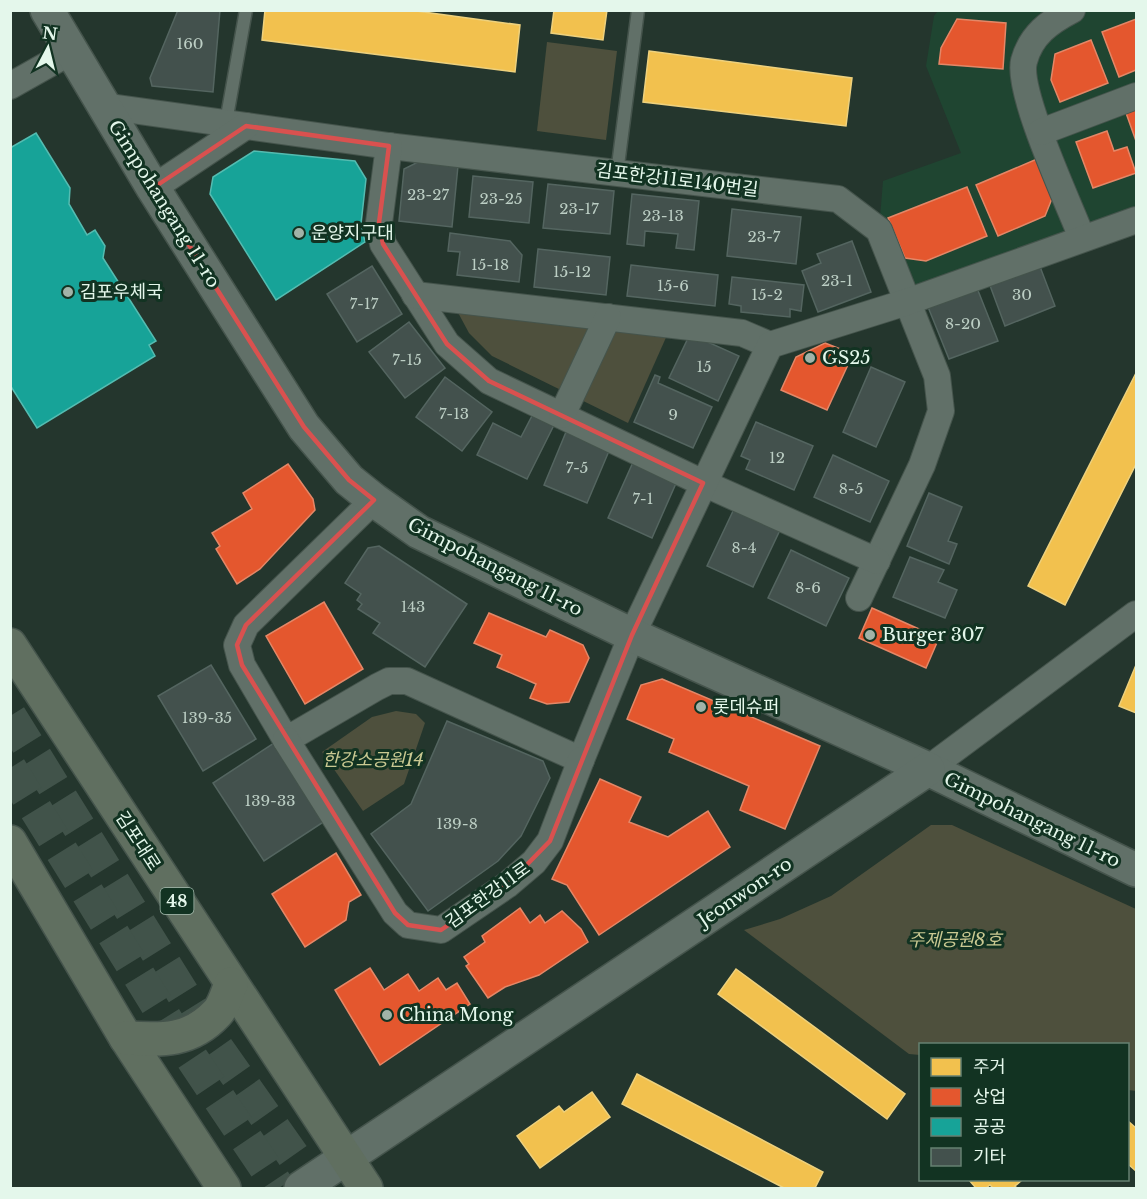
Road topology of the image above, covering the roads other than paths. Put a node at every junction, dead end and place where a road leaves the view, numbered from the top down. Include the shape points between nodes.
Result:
1 (246, 10) edge
2 (638, 10) edge
3 (1072, 10) edge
4 (56, 15) edge
5 (72, 51) junction
6 (10, 86) edge
7 (1137, 96) edge
8 (103, 106) junction
9 (236, 124) junction
10 (1041, 132) junction
11 (389, 146) junction
12 (617, 173) junction
13 (153, 188) junction
14 (1137, 220) edge
15 (1082, 238) junction
16 (415, 295) junction
17 (907, 302) junction
18 (608, 317) junction
19 (770, 345) junction
20 (562, 415) junction
21 (703, 483) junction
22 (374, 500) junction
23 (877, 561) junction
24 (859, 598) dead end
25 (1137, 614) edge
26 (632, 635) junction
27 (10, 645) edge
28 (286, 740) junction
29 (581, 760) junction
30 (928, 769) junction
31 (10, 842) edge
32 (1137, 862) edge
33 (1137, 870) edge
34 (231, 984) junction
35 (126, 1038) junction
36 (346, 1157) junction
37 (224, 1188) edge
38 (301, 1188) edge
39 (366, 1188) edge

1 - 9 lane
2 - 12 lane
3 - 10 street via 1054,19 1034,37 1023,63 1026,96
4 - 5 street, Gimpohangang 11-ro
5 - 6 street
5 - 8 street, Gimpohangang 11-ro
7 - 10 street
8 - 9 street, 김포한강11로140번길
8 - 13 street, Gimpohangang 11-ro
9 - 11 street, 김포한강11로140번길
9 - 13 street
10 - 15 street
11 - 12 street, 김포한강11로140번길
11 - 16 street via 378,223 383,244
12 - 17 street, 김포한강11로140번길 via 838,199 879,230
13 - 22 street, Gimpohangang 11-ro via 304,427 349,480
14 - 15 street
15 - 17 street
16 - 18 street
16 - 20 street via 447,344 489,381
17 - 19 street
17 - 23 street, 김포한강11로140번길 via 937,376 941,411 922,465
18 - 19 street via 741,333
18 - 20 street
19 - 21 street
20 - 21 street
21 - 23 street
21 - 26 street
22 - 26 street, Gimpohangang 11-ro via 419,532
22 - 28 street, 김포한강11로 via 246,625 237,645 242,665
23 - 24 street, 김포한강11로140번길
25 - 30 street, Jeonwon-ro
26 - 29 street, 김포한강11로
26 - 30 street, Gimpohangang 11-ro
27 - 34 main road, 김포대로 / 48
28 - 29 street via 389,681 407,681
28 - 29 street, 김포한강11로 via 395,913 408,925 441,930 534,862 550,841
30 - 32 street, Gimpohangang 11-ro
30 - 33 street, Gimpohangang 11-ro
30 - 36 street, Jeonwon-ro
31 - 35 main road
34 - 35 main road via 218,1012 190,1034 167,1041
34 - 36 main road, 김포대로 / 48
35 - 37 main road
36 - 38 street, Jeonwon-ro
36 - 39 main road, 48

